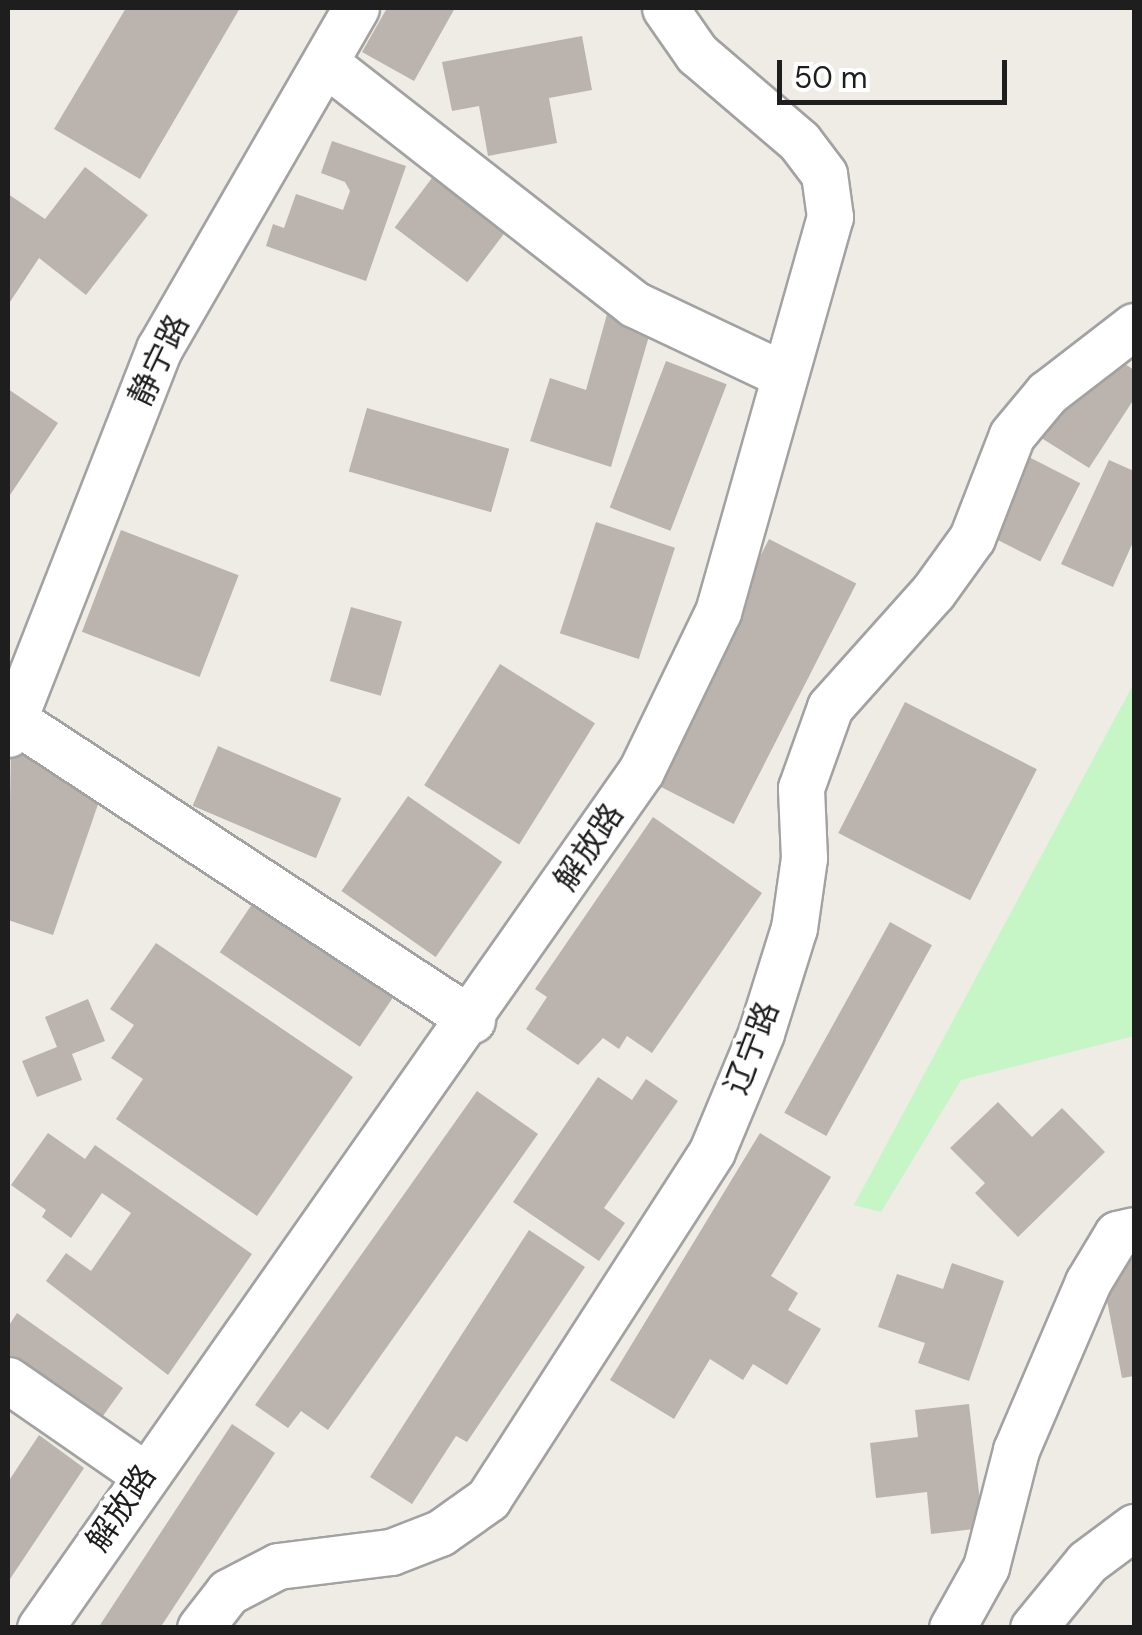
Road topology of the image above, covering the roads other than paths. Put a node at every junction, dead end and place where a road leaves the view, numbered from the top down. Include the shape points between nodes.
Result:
1 (356, 8) edge
2 (665, 8) edge
3 (327, 64) junction
4 (1134, 326) edge
5 (784, 375) junction
6 (10, 726) edge
7 (472, 1020) junction
8 (1134, 1230) edge
9 (8, 1380) edge
10 (144, 1474) junction
11 (1134, 1527) edge
12 (40, 1628) edge
13 (200, 1628) edge
14 (952, 1628) edge
15 (1033, 1628) edge

1 - 3 street, 静宁路
2 - 5 street, 解放路 via 696,54 799,141 824,174 830,217
3 - 5 street via 634,304
3 - 6 street, 静宁路 via 160,349
4 - 13 street, 辽宁路 via 1047,393 1012,435 972,538 934,592 830,707 801,788 804,858 794,928 761,1033 712,1150 488,1499 440,1533 390,1552 278,1566 228,1592
5 - 7 street, 解放路 via 718,612 641,771
6 - 7 street
7 - 10 street, 解放路
8 - 14 street via 1117,1234 1088,1282 1016,1450 986,1567
9 - 10 street
10 - 12 street, 解放路
11 - 15 street via 1087,1562

